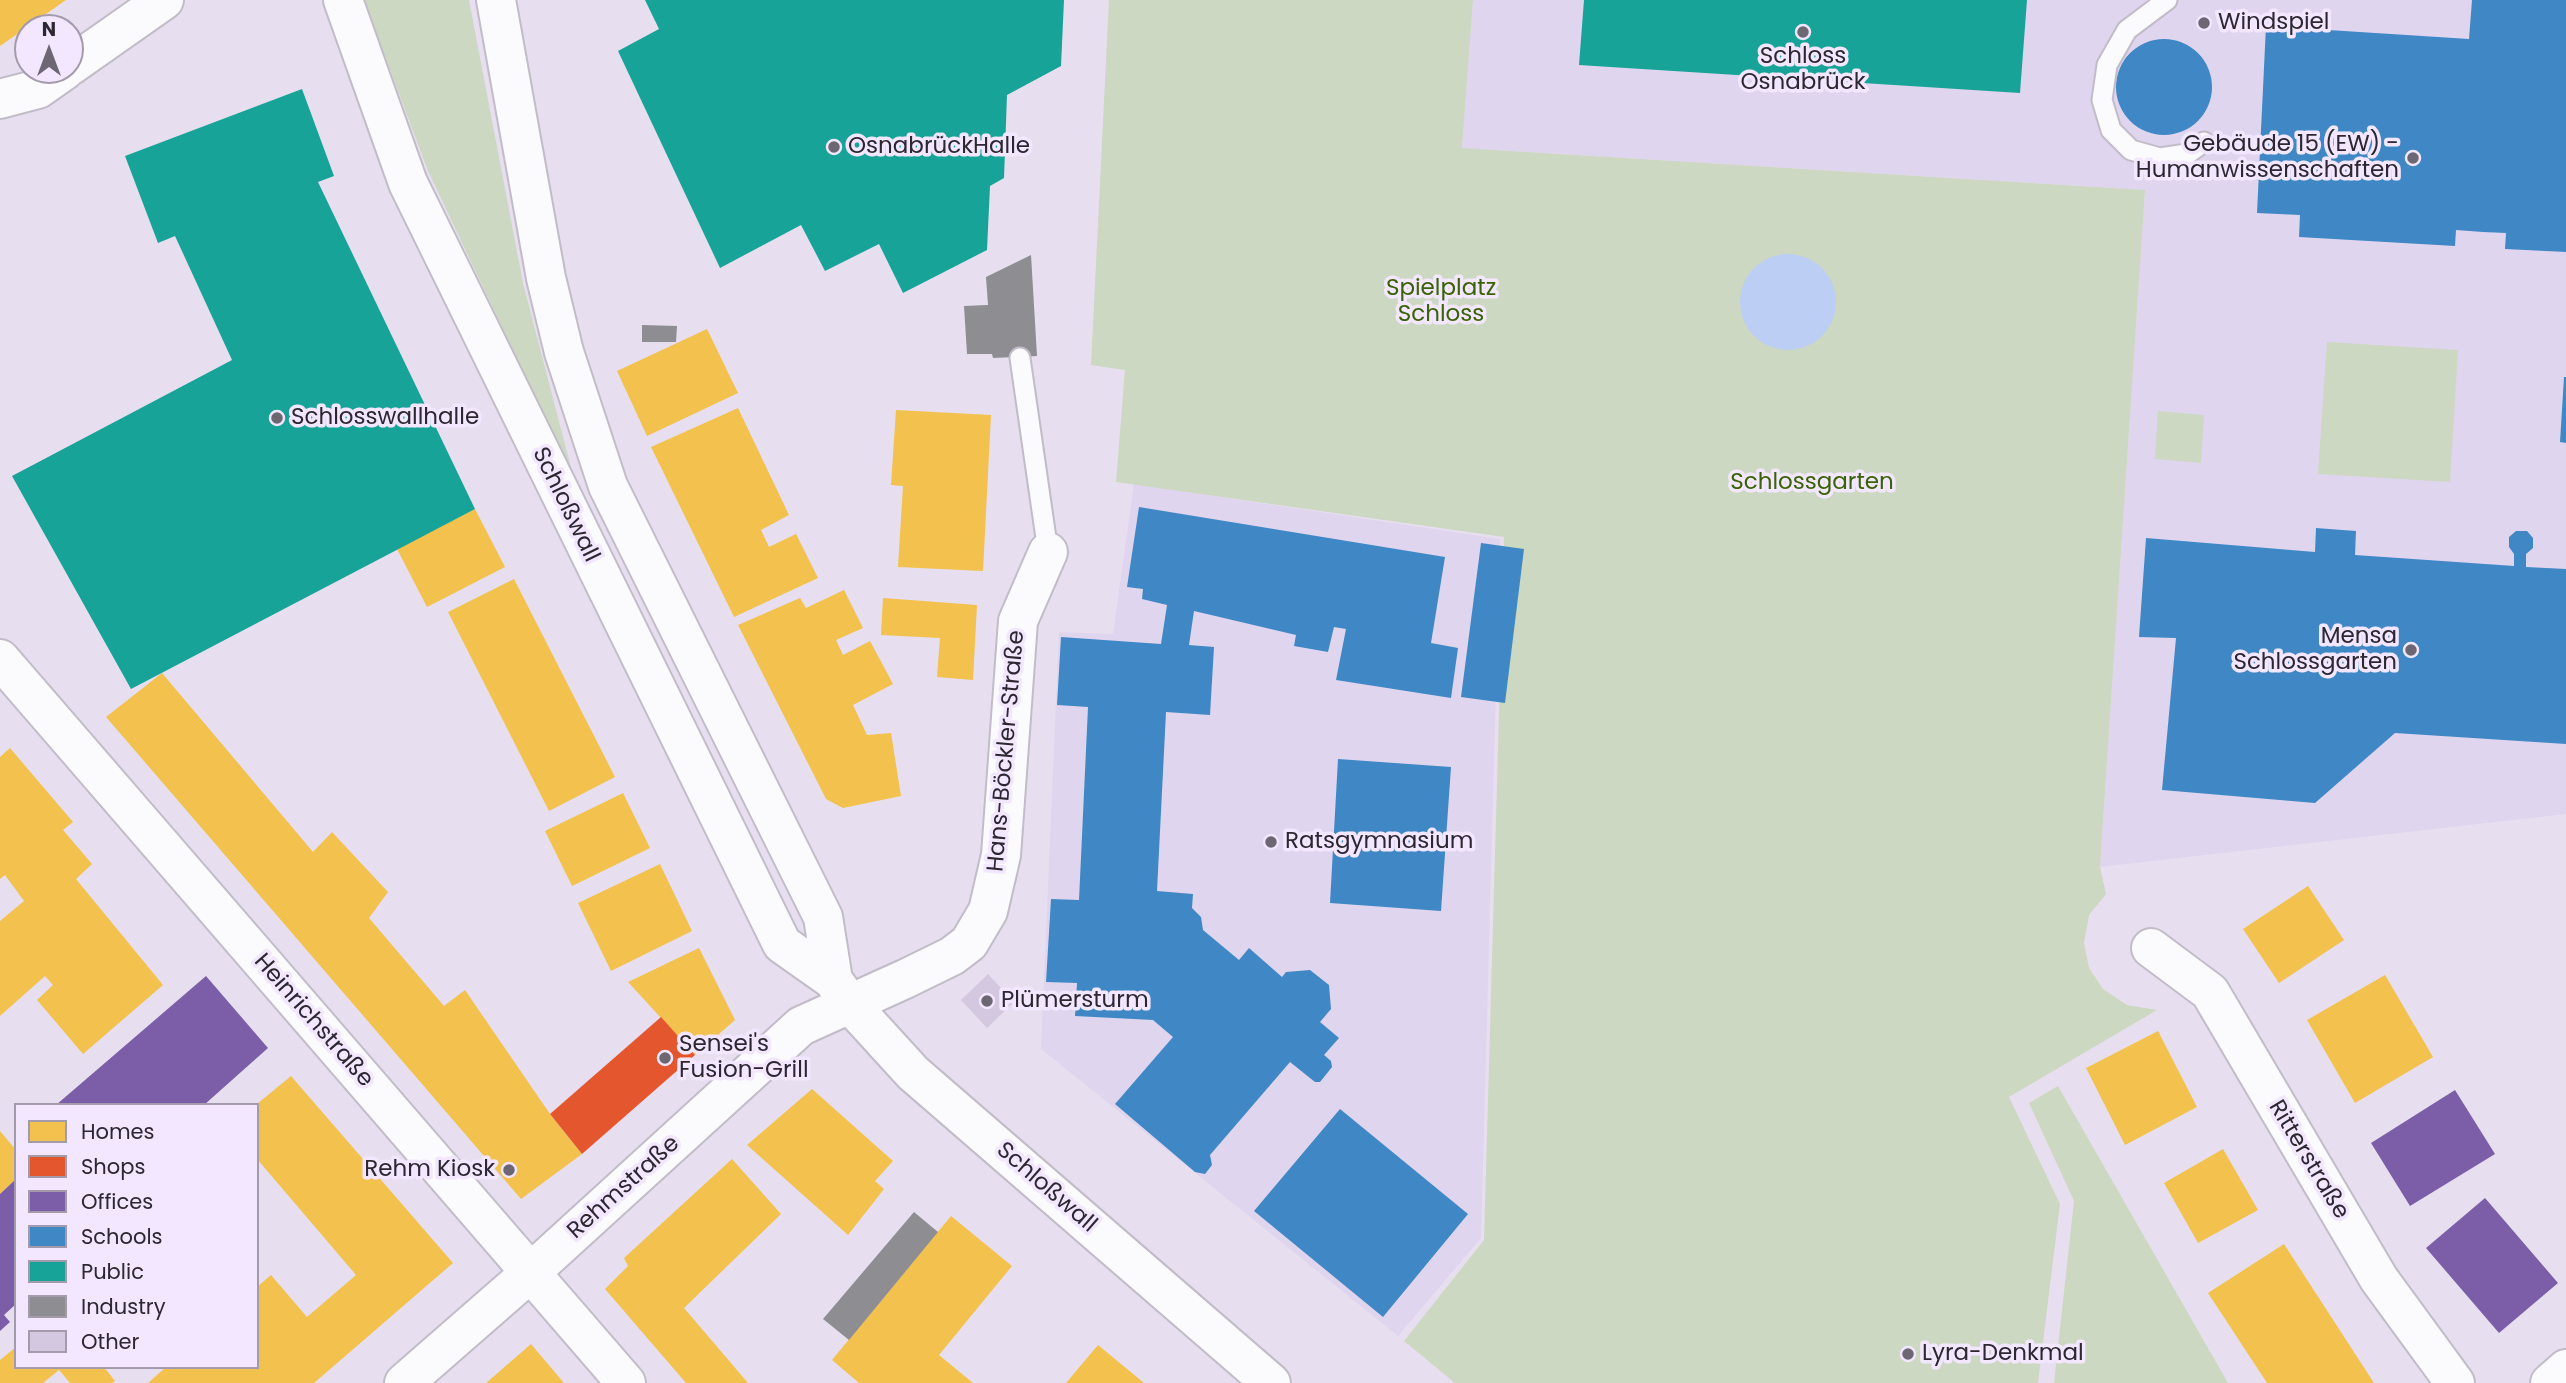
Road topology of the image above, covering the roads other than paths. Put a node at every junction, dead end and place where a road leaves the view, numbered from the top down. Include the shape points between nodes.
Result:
1 (164, 0) edge
2 (343, 0) edge
3 (496, 0) edge
4 (2167, 0) edge
5 (84, 56) edge
6 (45, 84) edge
7 (0, 99) edge
8 (2204, 142) dead end
9 (1020, 358) dead end
10 (1048, 552) joint
11 (0, 659) edge
12 (2151, 948) dead end
13 (842, 992) junction
14 (530, 1273) junction
15 (2566, 1369) edge
16 (404, 1383) edge
17 (626, 1383) edge
18 (1271, 1383) edge
19 (2455, 1383) edge
20 (2550, 1383) edge

1 - 5 street
2 - 13 street, Schloßwall via 408,183 782,944
3 - 13 street, Schloßwall via 546,278 564,352 608,486 823,917
4 - 8 lane via 2127,30 2107,65 2102,100 2111,130 2131,150 2161,158 2188,154
6 - 7 street
9 - 10 lane
10 - 13 street, Hans-Böckler-Straße via 1018,621 1001,855 988,911 969,943 952,956
11 - 14 street, Heinrichstraße
12 - 19 street, Ritterstraße via 2210,992 2379,1279
13 - 14 street, Rehmstraße
13 - 18 street, Schloßwall via 913,1073
14 - 16 street, Rehmstraße
14 - 17 street, Heinrichstraße
15 - 20 street

